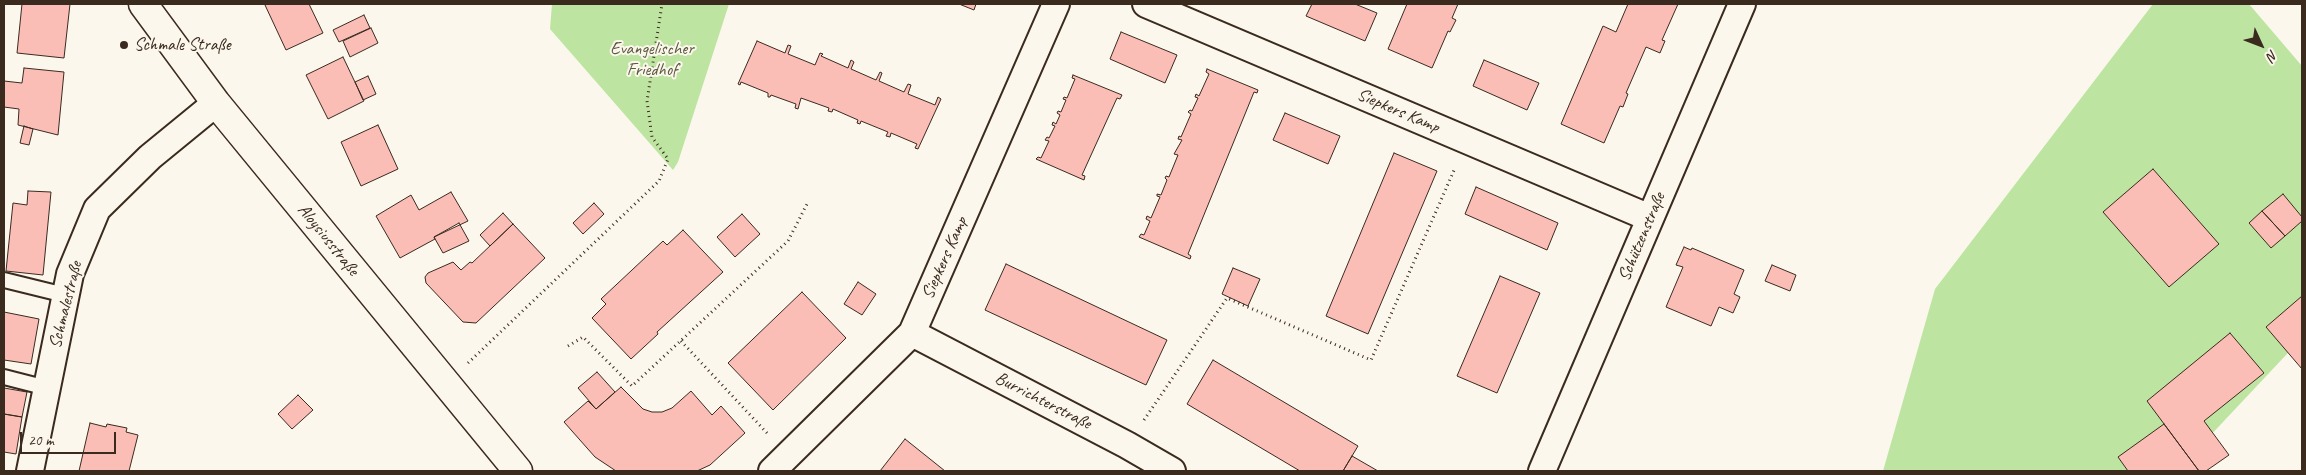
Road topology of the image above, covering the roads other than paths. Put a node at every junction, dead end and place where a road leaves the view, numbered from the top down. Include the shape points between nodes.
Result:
1 (143, 4) edge
2 (1056, 4) edge
3 (1146, 4) edge
4 (1742, 4) edge
5 (216, 103) junction
6 (1650, 218) junction
7 (4, 280) edge
8 (65, 295) junction
9 (912, 333) junction
10 (4, 377) edge
11 (47, 388) junction
12 (30, 471) edge
13 (518, 471) edge
14 (772, 471) edge
15 (1172, 471) edge
16 (1542, 471) edge

1 - 5 street, Aloysiusstraße
2 - 9 street, Siepkers Kamp
3 - 6 street, Siepkers Kamp
4 - 6 street, Schützenstraße
5 - 8 street, Schmalestraße via 150,157 97,209 70,274
5 - 13 street, Aloysiusstraße
6 - 16 street, Schützenstraße
7 - 8 lane
8 - 11 street, Schmalestraße
9 - 14 street, Siepkers Kamp
9 - 15 street, Burrichterstraße
10 - 11 lane
11 - 12 street, Schmalestraße

